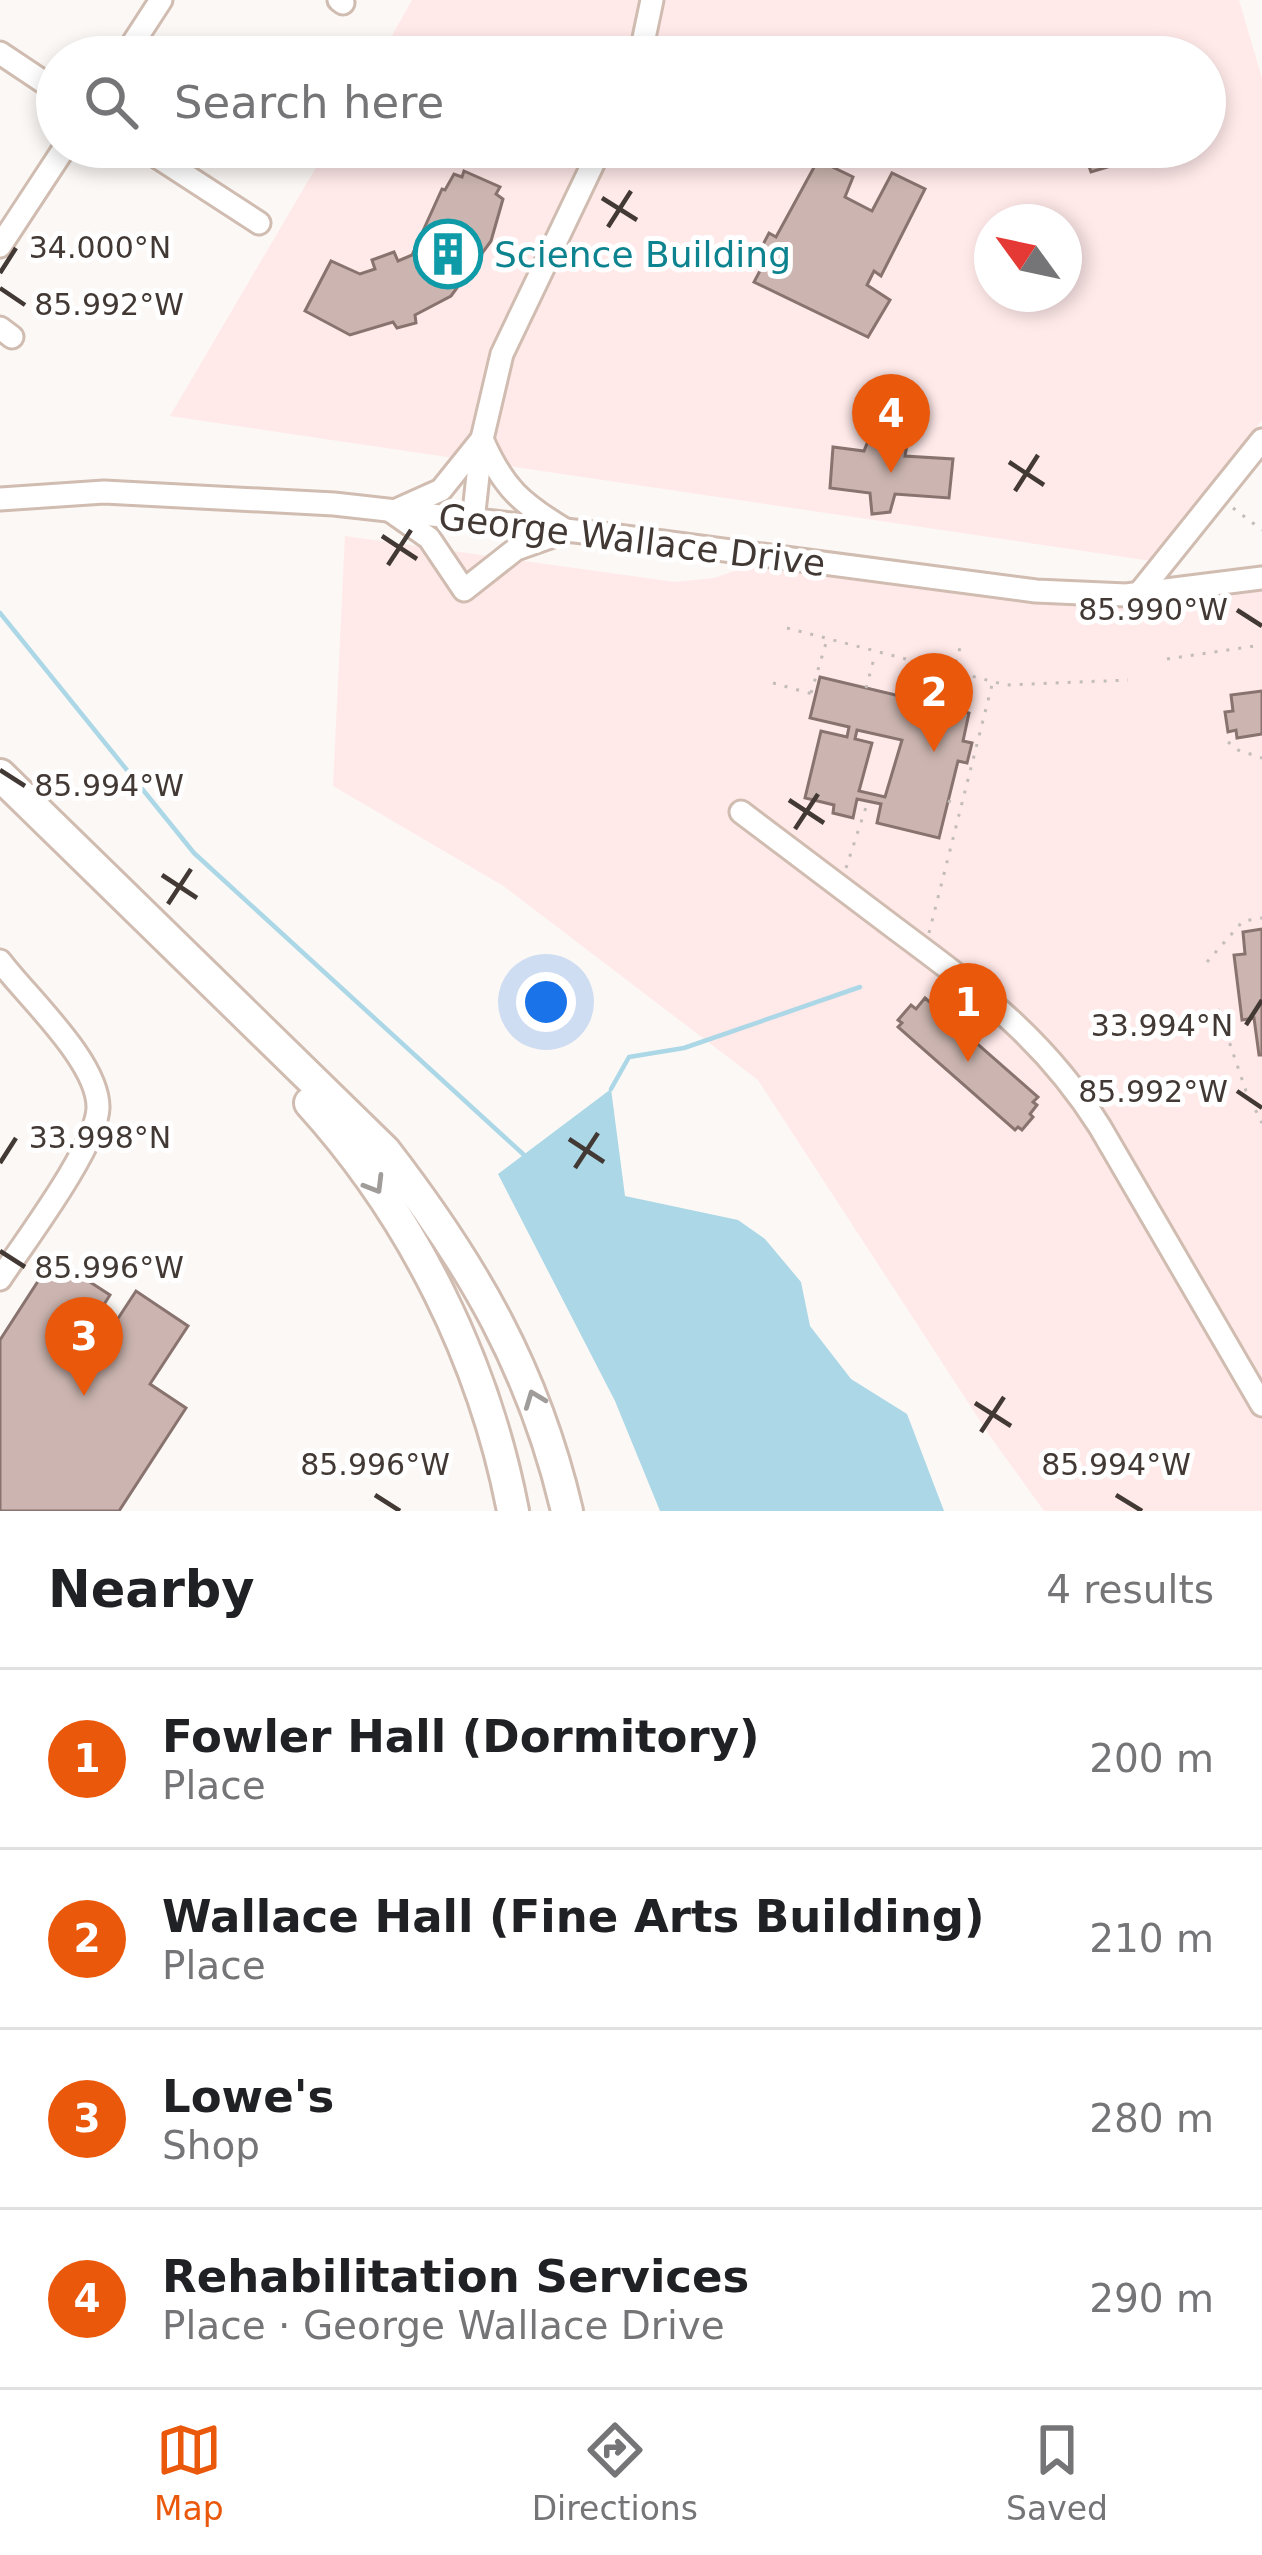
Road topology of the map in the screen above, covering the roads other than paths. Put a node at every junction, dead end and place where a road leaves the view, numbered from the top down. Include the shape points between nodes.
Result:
1 (161, 0) edge
2 (652, 0) edge
3 (138, 36) edge
4 (644, 36) edge
5 (0, 53) edge
6 (36, 77) edge
7 (51, 168) edge
8 (174, 168) edge
9 (591, 168) edge
10 (259, 223) dead end
11 (0, 246) edge
12 (482, 439) junction
13 (1262, 440) edge
14 (0, 499) edge
15 (392, 512) junction
16 (472, 521) junction
17 (567, 531) junction
18 (1262, 578) edge
19 (1140, 592) junction
20 (0, 775) edge
21 (0, 802) edge
22 (740, 812) dead end
23 (0, 961) edge
24 (0, 1279) edge
25 (1262, 1405) edge
26 (513, 1511) edge
27 (567, 1511) edge

1 - 3 street
2 - 4 street
5 - 6 street
7 - 11 street
8 - 10 street
9 - 12 street via 502,354
12 - 15 street via 442,490
12 - 16 street
12 - 17 street via 506,486
13 - 19 street
14 - 15 street, George Wallace Drive via 104,492
15 - 16 street, George Wallace Drive
15 - 17 street via 429,538 464,590 515,549
16 - 17 street, George Wallace Drive
17 - 19 street, George Wallace Drive via 1036,591
18 - 19 street, George Wallace Drive
27 -> 20 highway via 519,1360 484,1291 409,1182
21 -> 26 highway via 245,1036 363,1165 445,1301 489,1415
22 - 25 street via 1042,1047 1072,1083
23 - 24 street via 73,1050 98,1108 84,1146

